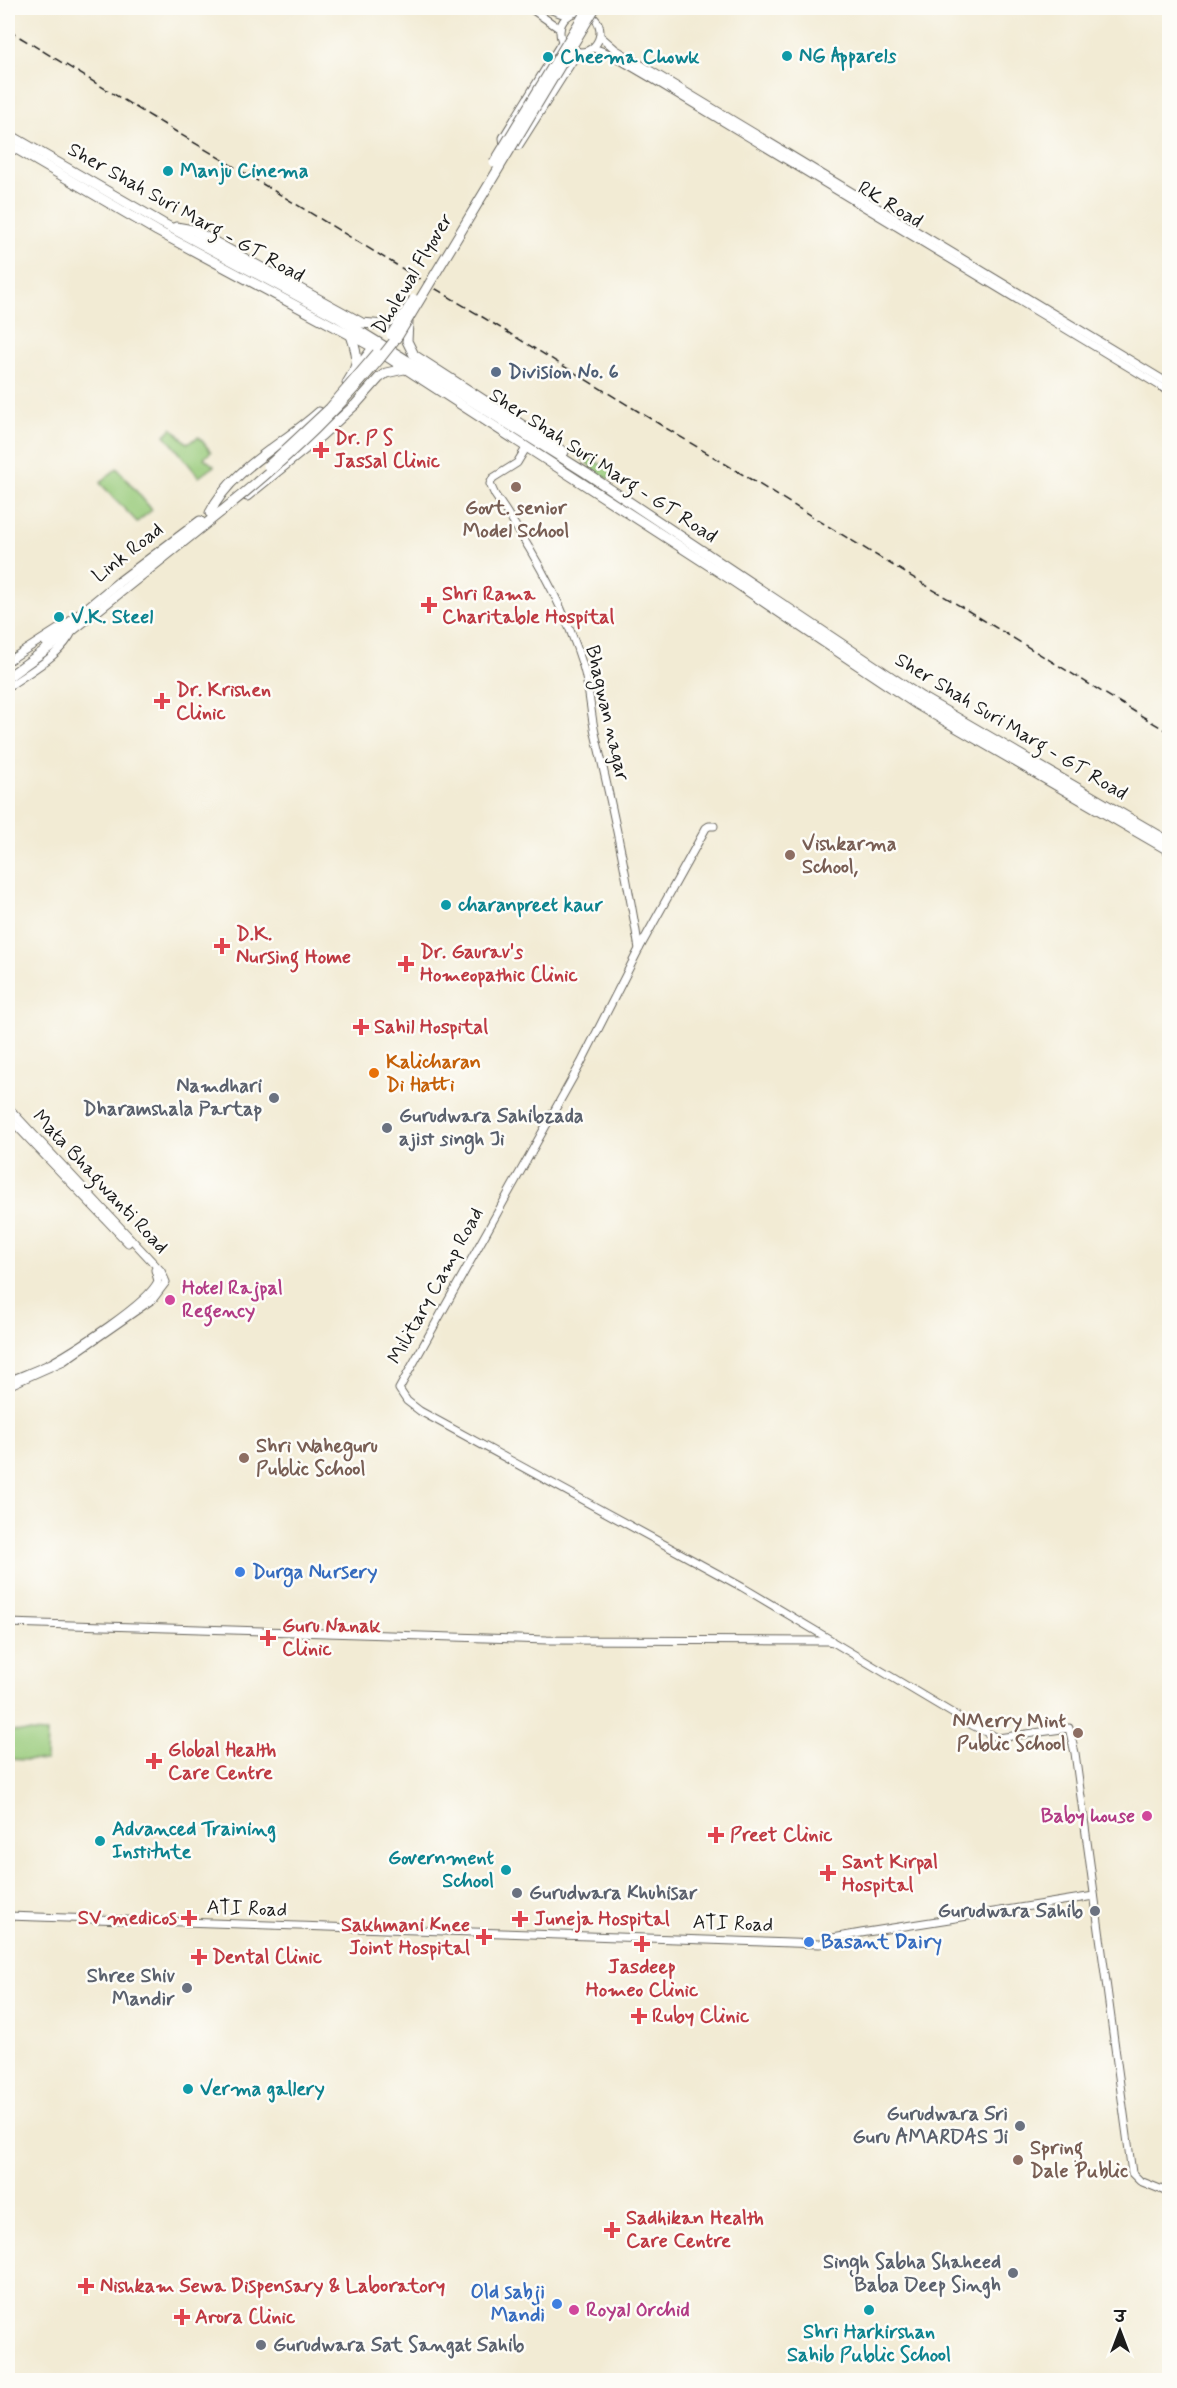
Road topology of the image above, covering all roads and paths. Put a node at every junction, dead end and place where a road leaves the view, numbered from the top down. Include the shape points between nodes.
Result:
1 (530, 8) edge
2 (546, 8) edge
3 (588, 8) edge
4 (595, 8) edge
5 (568, 16) junction
6 (560, 29) junction
7 (600, 36) junction
8 (562, 42) junction
9 (593, 48) junction
10 (578, 52) junction
11 (8, 134) edge
12 (8, 144) edge
13 (508, 147) junction
14 (170, 227) junction
15 (405, 320) junction
16 (351, 335) junction
17 (375, 345) junction
18 (395, 357) junction
19 (404, 369) junction
20 (356, 370) junction
21 (379, 378) junction
22 (1170, 384) edge
23 (1170, 392) edge
24 (526, 448) junction
25 (586, 473) junction
26 (211, 516) junction
27 (70, 626) junction
28 (56, 638) junction
29 (8, 661) edge
30 (8, 670) edge
31 (8, 677) edge
32 (8, 687) edge
33 (714, 826) dead end
34 (1170, 842) edge
35 (1170, 851) edge
36 (639, 949) junction
37 (8, 1107) edge
38 (8, 1117) edge
39 (8, 1381) edge
40 (8, 1386) edge
41 (8, 1623) edge
42 (833, 1642) junction
43 (1094, 1896) junction
44 (8, 1917) edge
45 (1170, 2193) edge

1 - 6 street
2 - 5 street
3 - 13 main road, Dholewal Flyover, bridge
4 - 13 main road, Dholewal Flyover, bridge
5 - 6 street
5 - 7 street via 580,12 591,15 599,23
6 - 8 street
7 - 9 street
7 - 22 street, RK Road via 700,101
8 - 10 street
8 - 13 main road via 504,138
9 - 10 street
9 - 23 street, RK Road via 651,78
10 - 13 main road, bridge via 517,146
11 - 14 main road, Sher Shah Suri Marg - GT Road
12 - 16 main road, Sher Shah Suri Marg - GT Road via 157,231
13 - 15 main road, Dholewal Flyover, bridge
14 - 15 main road via 193,230 362,323 384,325
14 - 17 main road, Sher Shah Suri Marg - GT Road via 335,316
15 - 25 main road via 407,341 414,355 577,461
15 - 26 main road, Dholewal Flyover, bridge via 364,380 315,432 272,472
16 - 17 main road, Sher Shah Suri Marg - GT Road
16 - 20 main road
17 - 18 main road, Sher Shah Suri Marg - GT Road
17 - 20 main road
18 - 19 main road, Sher Shah Suri Marg - GT Road
18 - 21 main road
18 - 25 main road, Sher Shah Suri Marg - GT Road
19 - 21 main road
19 - 24 main road, Sher Shah Suri Marg - GT Road
20 - 26 main road via 321,410 218,497
21 - 26 main road via 322,435 221,516
24 - 35 main road, Sher Shah Suri Marg - GT Road via 916,704
24 - 36 street, Bhagwan nagar via 517,463 490,484 549,586 582,665 632,898
25 - 34 main road, Sher Shah Suri Marg - GT Road via 921,697
26 - 27 main road, Link Road
27 - 28 main road, Link Road
27 - 29 street via 54,630
27 - 32 street via 66,642 57,652
28 - 30 main road
28 - 31 main road
33 - 36 street, Military Camp Road via 706,828
36 - 42 street, Military Camp Road via 585,1055 399,1392 420,1411 742,1587
37 - 40 street, Mata Bhagwanti Road via 161,1271 166,1282 153,1299 64,1361
38 - 39 street via 156,1272 158,1281 154,1290 81,1344
41 - 42 street via 547,1640
42 - 43 street via 998,1738 1069,1728
43 - 44 street, ATI Road via 833,1938 820,1944
43 - 45 street via 1132,2173 1140,2181

